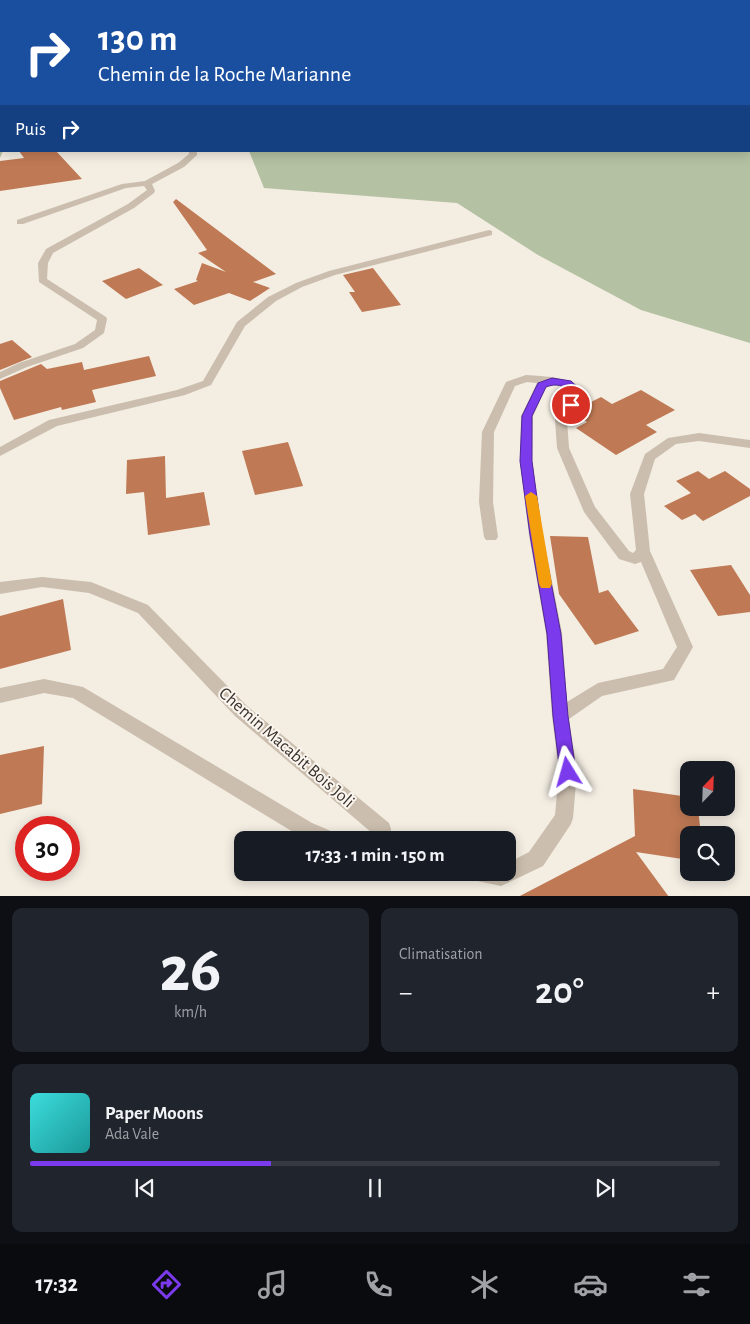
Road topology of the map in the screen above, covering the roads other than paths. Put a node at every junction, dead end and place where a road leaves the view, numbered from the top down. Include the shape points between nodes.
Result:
1 (193, 152) edge
2 (147, 183) junction
3 (20, 222) dead end
4 (489, 233) dead end
5 (0, 376) edge
6 (552, 381) junction
7 (750, 444) edge
8 (0, 452) edge
9 (491, 537) dead end
10 (643, 551) junction
11 (0, 588) edge
12 (0, 696) edge
13 (560, 716) junction
14 (310, 831) edge
15 (382, 831) edge
16 (516, 869) edge

1 - 2 street via 181,165
2 - 3 street via 125,186
2 - 5 street via 151,191 131,206 49,251 43,262 42,280 102,319 100,331 79,346
4 - 8 street via 332,273 299,285 272,298 241,324 207,383 181,393 53,424
6 - 9 street via 526,378 510,384 488,432 486,502
6 - 10 street via 568,383 577,392 561,420 563,448 589,509 624,555 635,559
6 - 13 street via 541,385 527,416 526,461 554,634
7 - 10 street via 698,437 672,441 649,457 637,494
10 - 13 street via 685,647 668,675 598,690
11 - 15 street, Chemin Macabit Bois Joli via 42,582 90,588 143,609 241,711
12 - 14 street via 44,686 77,692
13 - 16 street via 568,772 564,818 536,859

